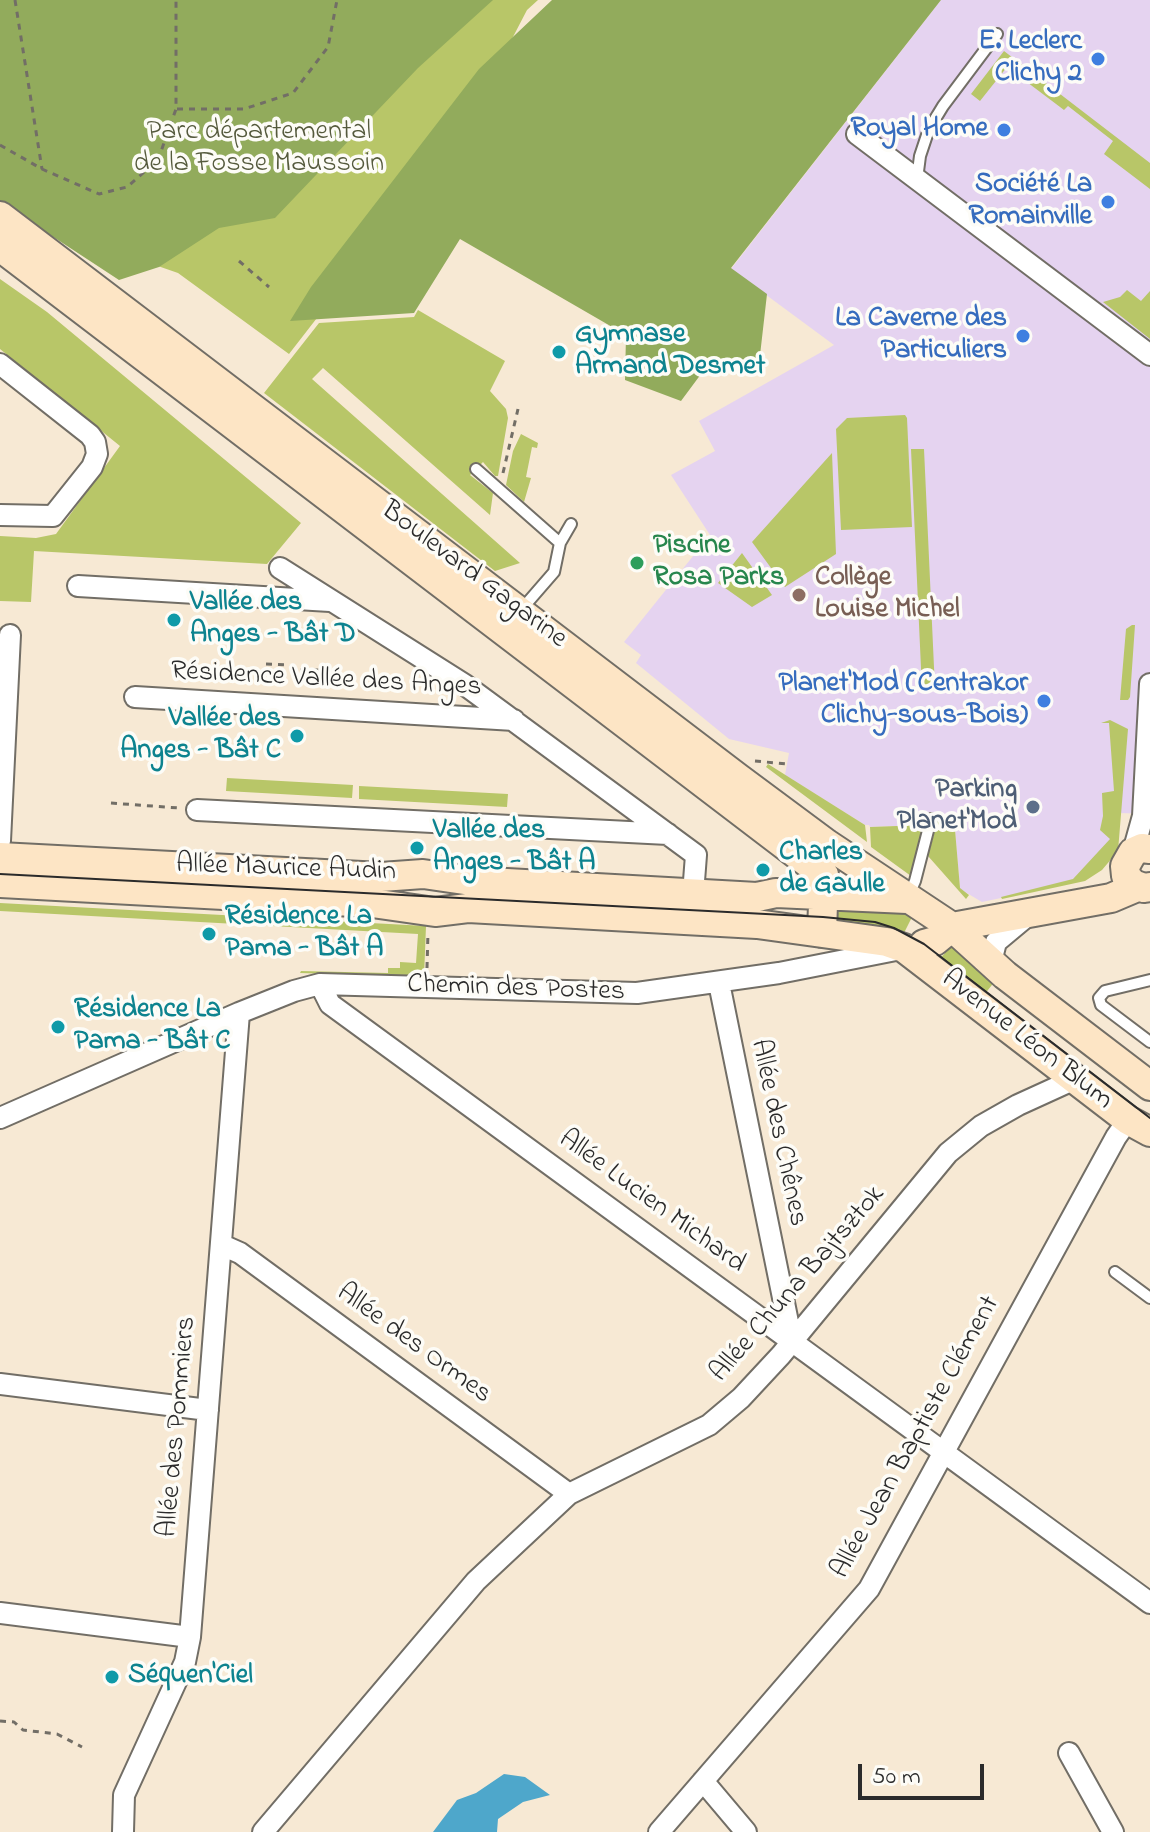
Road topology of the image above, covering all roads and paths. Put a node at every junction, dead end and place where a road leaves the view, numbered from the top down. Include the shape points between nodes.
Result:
1 (15, 0) edge
2 (176, 0) edge
3 (337, 0) edge
4 (997, 34) dead end
5 (176, 109) junction
6 (857, 134) dead end
7 (0, 145) edge
8 (42, 169) junction
9 (917, 179) junction
10 (0, 216) edge
11 (0, 247) edge
12 (239, 261) dead end
13 (269, 287) dead end
14 (1150, 355) edge
15 (0, 364) edge
16 (518, 409) dead end
17 (476, 469) dead end
18 (499, 489) junction
19 (0, 515) edge
20 (571, 524) dead end
21 (560, 543) junction
22 (280, 568) dead end
23 (78, 586) dead end
24 (333, 601) junction
25 (520, 612) junction
26 (10, 635) dead end
27 (266, 664) dead end
28 (1150, 684) edge
29 (338, 691) dead end
30 (135, 697) dead end
31 (514, 720) junction
32 (750, 760) dead end
33 (787, 764) dead end
34 (1, 785) edge
35 (111, 803) dead end
36 (197, 810) joint
37 (931, 819) dead end
38 (669, 834) junction
39 (0, 841) edge
40 (791, 851) junction
41 (0, 857) edge
42 (1141, 864) edge
43 (0, 883) edge
44 (776, 893) junction
45 (693, 894) junction
46 (823, 896) junction
47 (907, 899) junction
48 (1028, 914) junction
49 (952, 927) junction
50 (822, 933) junction
51 (910, 952) junction
52 (991, 962) junction
53 (818, 965) junction
54 (1150, 980) edge
55 (719, 983) junction
56 (320, 984) junction
57 (239, 1013) junction
58 (1150, 1042) edge
59 (1075, 1079) junction
60 (1150, 1086) edge
61 (0, 1118) edge
62 (1139, 1126) edge
63 (222, 1245) junction
64 (1115, 1272) dead end
65 (1150, 1298) edge
66 (792, 1342) junction
67 (0, 1384) edge
68 (208, 1410) junction
69 (943, 1452) junction
70 (569, 1494) junction
71 (1150, 1603) edge
72 (0, 1613) edge
73 (190, 1637) junction
74 (0, 1721) edge
75 (82, 1747) dead end
76 (1069, 1753) dead end
77 (703, 1781) junction
78 (123, 1832) edge
79 (263, 1832) edge
80 (659, 1832) edge
81 (746, 1832) edge
82 (1113, 1832) edge

1 - 8 path
2 - 5 path
3 - 5 path via 328,47 293,93 244,109
4 - 9 lane via 929,129
5 - 8 path via 158,160 127,187 99,194
6 - 9 street
7 - 8 path
9 - 14 street
10 - 25 main road, Boulevard Gagarine
11 - 40 main road, Boulevard Gagarine
12 - 13 path
15 - 19 street via 90,435 97,448 92,467 53,516
16 - 18 path
17 - 18 lane
18 - 21 lane
20 - 21 lane
21 - 25 lane via 554,572
22 - 24 street, Résidence Vallée des Anges
23 - 24 street
24 - 31 street, Résidence Vallée des Anges
25 - 47 main road, Boulevard Gagarine
26 - 34 street
27 - 29 path via 339,670
28 - 42 street
30 - 31 street, Résidence Vallée des Anges
31 - 38 street, Résidence Vallée des Anges
32 - 33 path
34 - 39 street
35 - 36 path
36 - 38 street
37 - 47 lane
38 - 45 street, Résidence Vallée des Anges via 696,855
40 - 44 main road
40 - 46 main road, Boulevard Gagarine via 824,875
41 - 45 main road, Allée Maurice Audin via 381,877 408,874
42 - 48 main road via 1095,901
43 - 50 main road, Allée Maurice Audin via 372,903 435,912 468,908 757,924
44 - 45 main road, Allée Maurice Audin
44 - 46 main road, Allée Maurice Audin
46 - 47 main road, Allée Maurice Audin
46 - 50 main road, Boulevard Gagarine
47 - 49 main road, Boulevard Gagarine
48 - 49 main road
48 - 52 street via 996,942
49 - 51 main road
49 - 52 main road, Avenue Léon Blum
50 - 51 main road, Allée Maurice Audin via 879,940
50 - 53 street
51 - 53 street, Chemin des Postes
51 - 59 main road, Avenue Léon Blum
52 - 60 main road, Avenue Léon Blum
53 - 55 street, Chemin des Postes
54 - 58 lane via 1105,991 1099,998
55 - 56 street, Chemin des Postes via 637,993
55 - 66 street, Allée des Chênes
56 - 57 street, Chemin des Postes
56 - 66 street, Allée Lucien Michard via 330,1004
57 - 61 street, Chemin des Postes
57 - 63 street, Allée des Pommiers
59 - 62 main road, Avenue Léon Blum
59 - 66 street, Allée Chuna Bajtsztok via 981,1126 948,1153
62 - 69 street, Allée Jean Baptiste Clément via 1116,1137
63 - 68 street, Allée des Pommiers
63 - 70 street, Allée des Ormes
64 - 65 lane
66 - 69 street, Allée Lucien Michard
66 - 70 street, Allée Chuna Bajtsztok via 709,1425
67 - 68 street
68 - 73 street, Allée des Pommiers
69 - 71 street, Allée Lucien Michard
69 - 77 street, Allée Jean Baptiste Clément via 869,1589
70 - 79 street, Allée Chuna Bajtsztok via 476,1581
72 - 73 street
73 - 78 street, Allée des Pommiers via 185,1662 124,1795
74 - 75 path via 57,1734
76 - 82 street
77 - 80 street, Allée Jean Baptiste Clément
77 - 81 street

